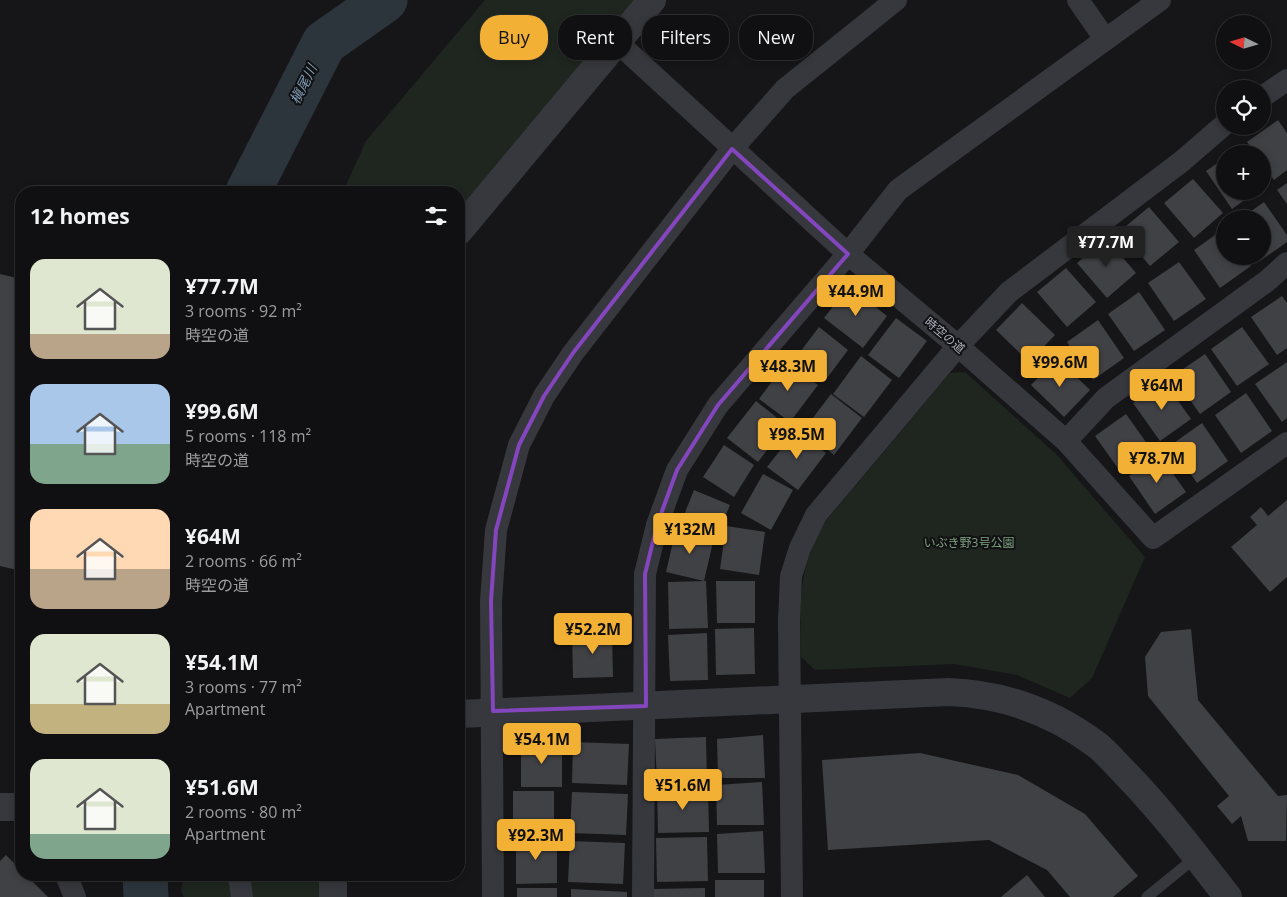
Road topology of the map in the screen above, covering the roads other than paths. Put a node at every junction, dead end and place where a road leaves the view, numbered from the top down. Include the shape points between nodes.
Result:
1 (652, 0) edge
2 (896, 0) edge
3 (1078, 0) edge
4 (1160, 0) edge
5 (632, 23) edge
6 (1104, 39) junction
7 (632, 56) edge
8 (600, 60) edge
9 (1287, 80) edge
10 (1271, 91) edge
11 (1216, 132) edge
12 (732, 149) junction
13 (465, 224) edge
14 (848, 254) junction
15 (1287, 263) edge
16 (958, 346) junction
17 (1066, 441) junction
18 (1287, 443) edge
19 (791, 698) junction
20 (646, 706) junction
21 (493, 711) junction
22 (465, 713) edge
23 (0, 807) edge
24 (15, 807) edge
25 (1196, 857) junction
26 (68, 881) edge
27 (240, 881) edge
28 (333, 881) edge
29 (1225, 896) edge
30 (75, 897) edge
31 (242, 897) edge
32 (333, 897) edge
33 (493, 897) edge
34 (643, 897) edge
35 (792, 897) edge
36 (1147, 897) edge

1 - 5 street
2 - 12 street via 785,90
3 - 6 street
4 - 6 street
6 - 14 street via 898,190
7 - 12 street, 時空の道
8 - 13 street
9 - 10 street
11 - 16 street via 1009,292
12 - 14 street, 時空の道
12 - 21 street via 573,353 544,396 520,445 496,530 491,601
14 - 16 street, 時空の道
14 - 20 street via 718,405 677,470 656,525 645,574
15 - 17 street via 1268,281 1106,398
16 - 17 street, 時空の道
16 - 19 street via 816,515 804,540 791,576
17 - 18 street, 時空の道 via 1153,538
19 - 20 street
19 - 25 street via 949,692 980,693 1019,703 1060,721 1098,745 1151,800
19 - 35 street
20 - 21 street
20 - 34 street
21 - 22 street
21 - 33 street
23 - 24 street
25 - 29 street
25 - 36 lane
26 - 30 street
27 - 31 street
28 - 32 street

